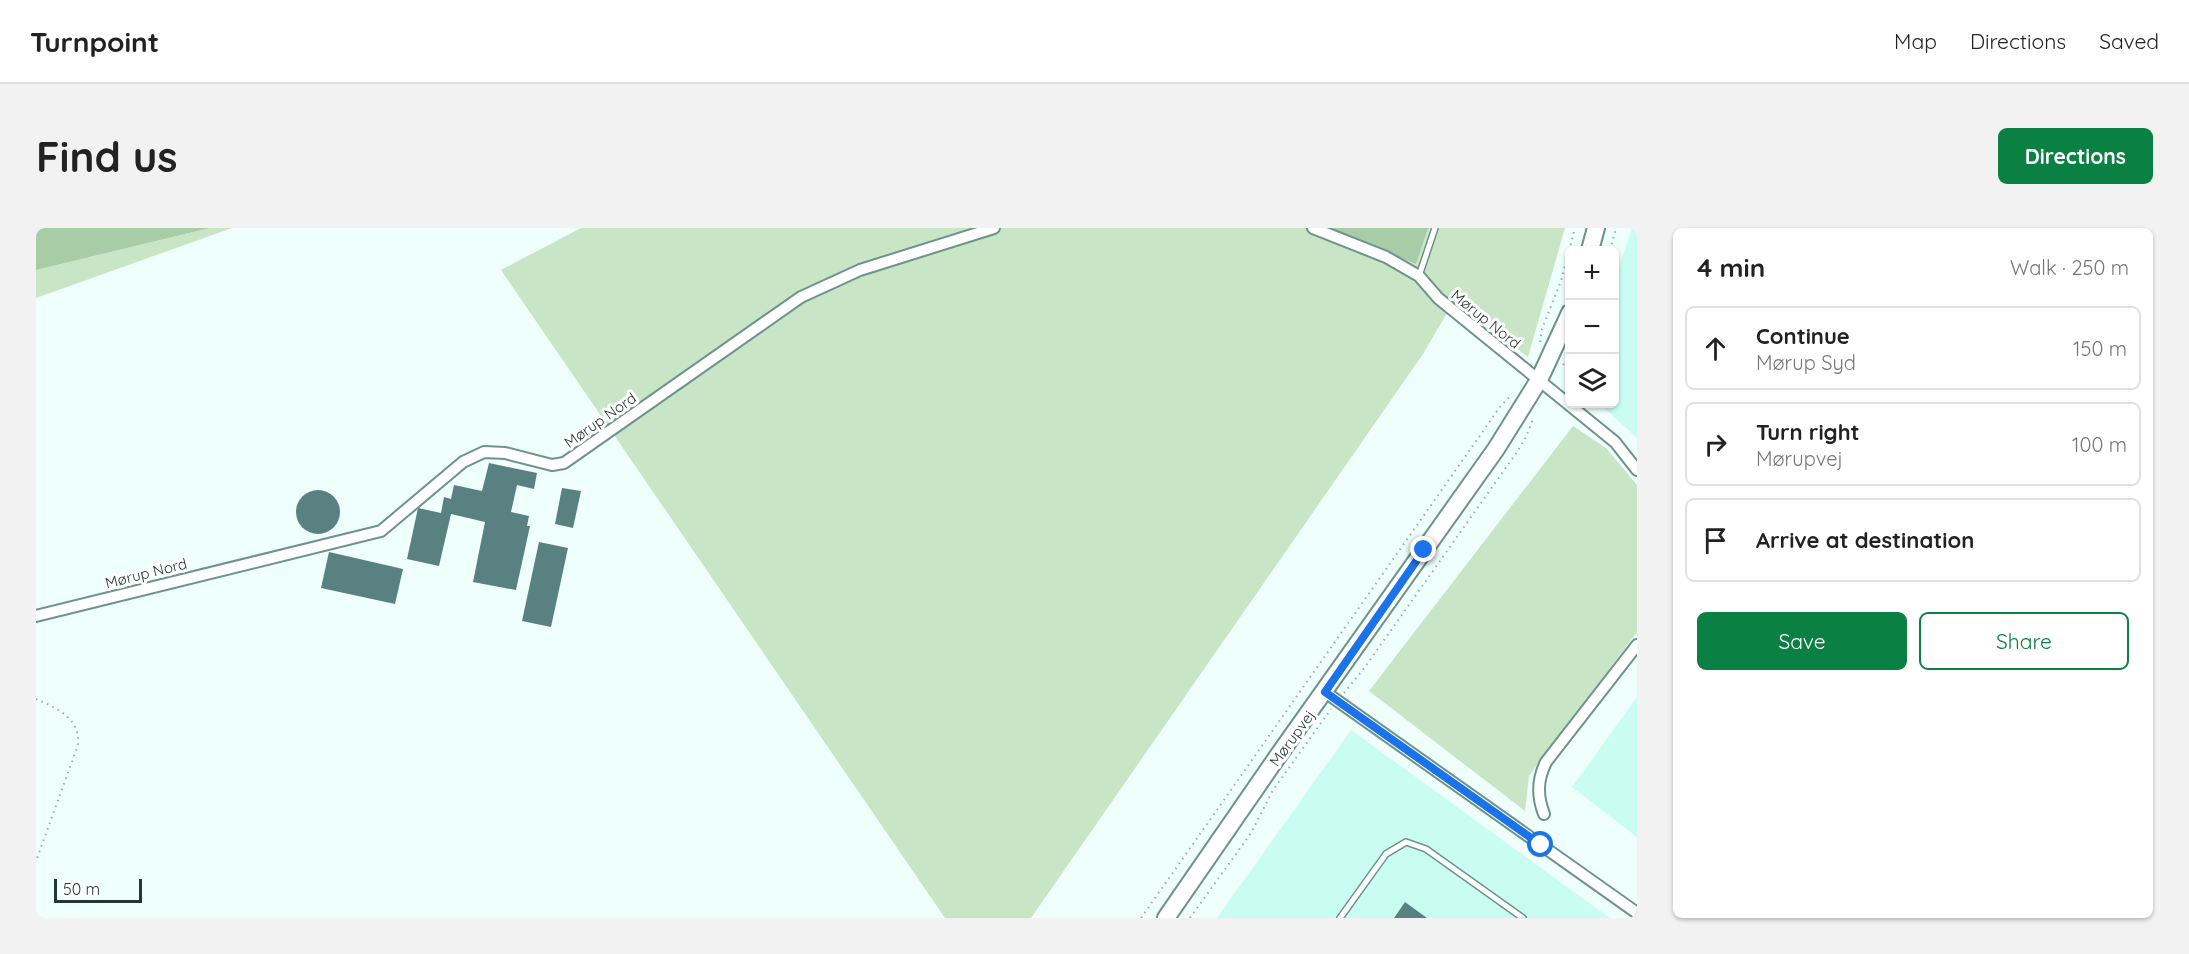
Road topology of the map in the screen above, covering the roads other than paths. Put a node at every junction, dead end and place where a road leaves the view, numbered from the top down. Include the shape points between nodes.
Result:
1 (994, 228) edge
2 (1312, 228) edge
3 (1435, 228) edge
4 (1596, 228) edge
5 (1591, 246) edge
6 (1419, 276) junction
7 (1565, 320) edge
8 (1534, 376) junction
9 (1637, 470) edge
10 (36, 616) edge
11 (1637, 645) edge
12 (1331, 696) junction
13 (1544, 814) dead end
14 (1637, 913) edge
15 (1166, 918) edge
16 (1340, 918) edge
17 (1523, 918) edge

1 - 10 street, Mørup Nord via 860,270 801,297 564,463 552,465 484,452 463,462 381,531
2 - 6 street, Mørup Nord via 1386,257
3 - 6 lane
4 - 5 street
6 - 8 street, Mørup Nord via 1438,298
7 - 8 street, Mørupvej
8 - 9 street via 1615,442
8 - 12 street, Mørupvej via 1496,449
11 - 13 street via 1546,762 1538,791
12 - 14 street
12 - 15 street, Mørupvej via 1280,753
16 - 17 lane via 1386,854 1406,842 1426,849

